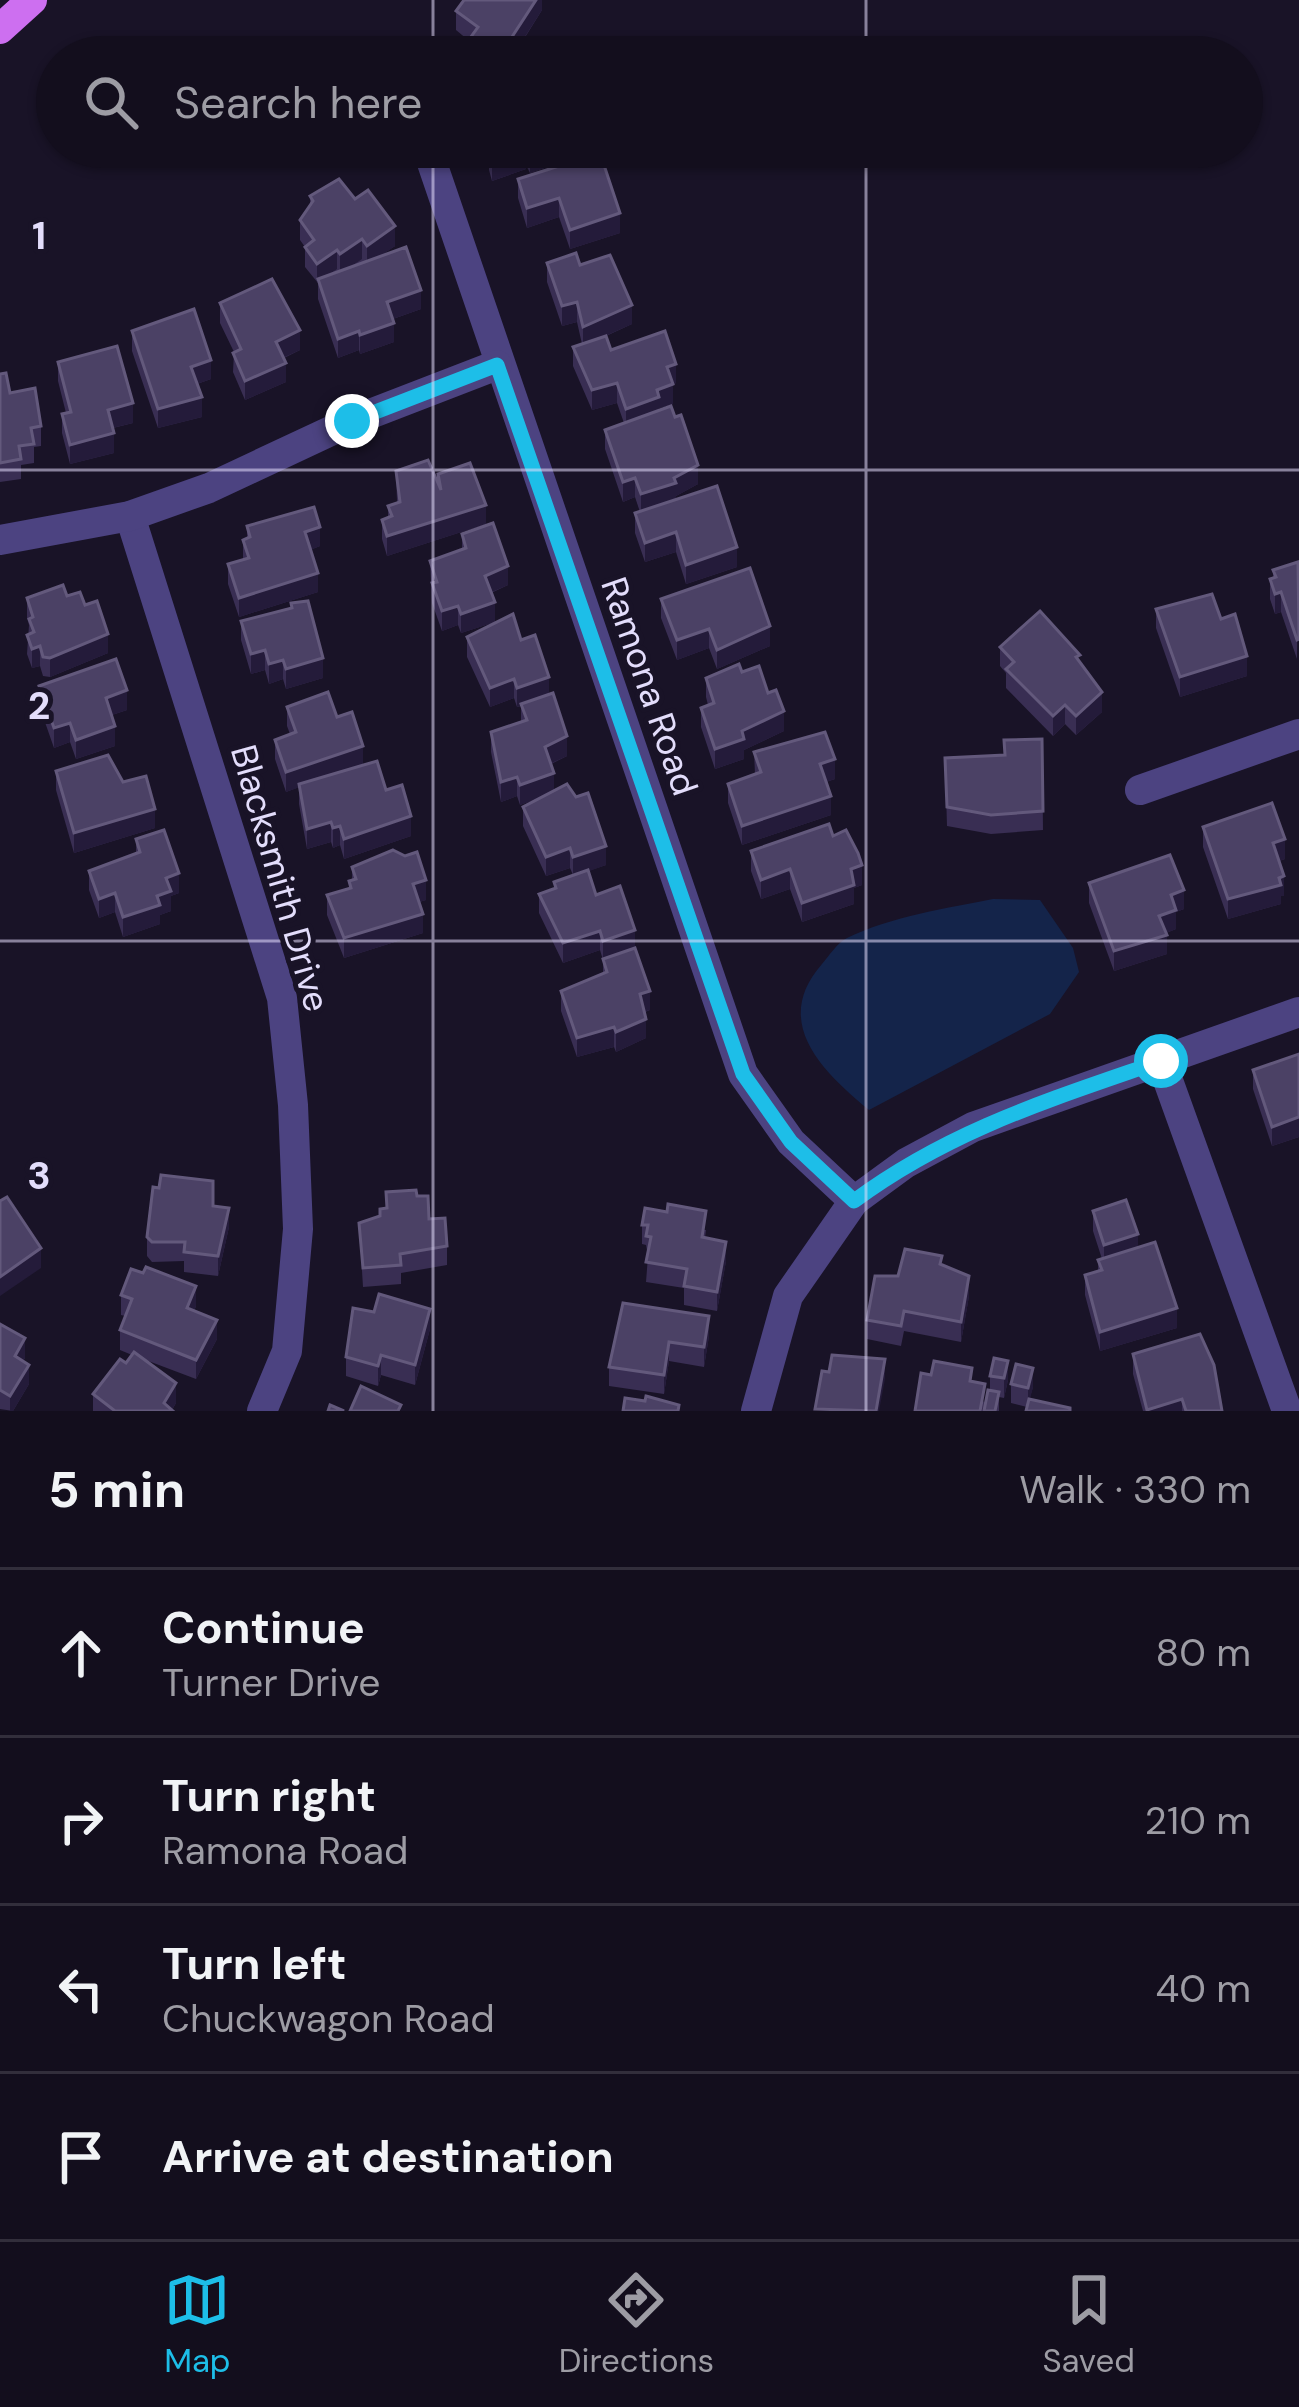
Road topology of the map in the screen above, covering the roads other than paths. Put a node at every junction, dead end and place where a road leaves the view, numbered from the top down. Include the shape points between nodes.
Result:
1 (32, 0) edge
2 (0, 29) edge
3 (434, 168) edge
4 (497, 365) junction
5 (130, 516) junction
6 (0, 539) edge
7 (1299, 734) edge
8 (1141, 790) dead end
9 (1299, 1012) edge
10 (1161, 1061) junction
11 (854, 1201) junction
12 (262, 1411) edge
13 (756, 1411) edge
14 (1287, 1411) edge

1 - 2 main road
3 - 4 street, Ramona Road
4 - 5 street
4 - 11 street, Ramona Road via 743,1074 791,1142
5 - 6 street
5 - 12 street, Blacksmith Drive via 282,998 298,1229 287,1351
7 - 8 street
9 - 10 street
10 - 11 street via 973,1127
10 - 14 street
11 - 13 street via 788,1296

